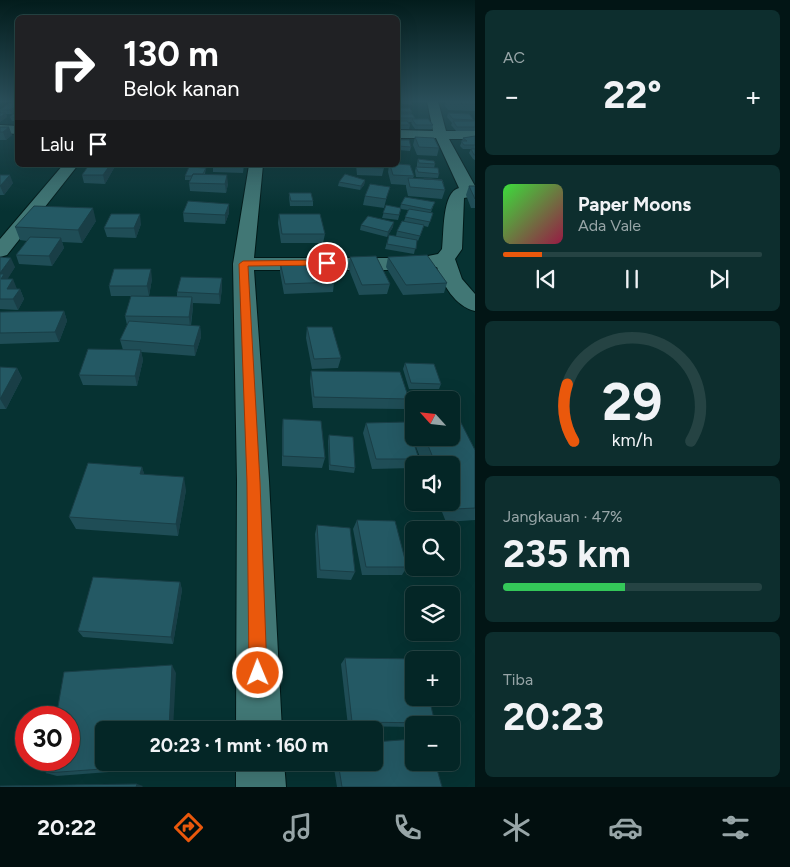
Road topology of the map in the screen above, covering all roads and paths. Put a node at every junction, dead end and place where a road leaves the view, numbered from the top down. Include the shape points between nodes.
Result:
1 (443, 138) edge
2 (70, 167) edge
3 (256, 167) edge
4 (472, 191) edge
5 (0, 251) edge
6 (445, 259) junction
7 (243, 264) junction
8 (475, 304) edge
9 (260, 721) edge
10 (260, 771) edge
11 (261, 787) edge

1 - 4 street
2 - 5 street
3 - 7 street
4 - 6 street via 461,192 456,197 452,249
6 - 7 street via 418,264
6 - 8 street via 452,280
7 - 9 street
10 - 11 street

